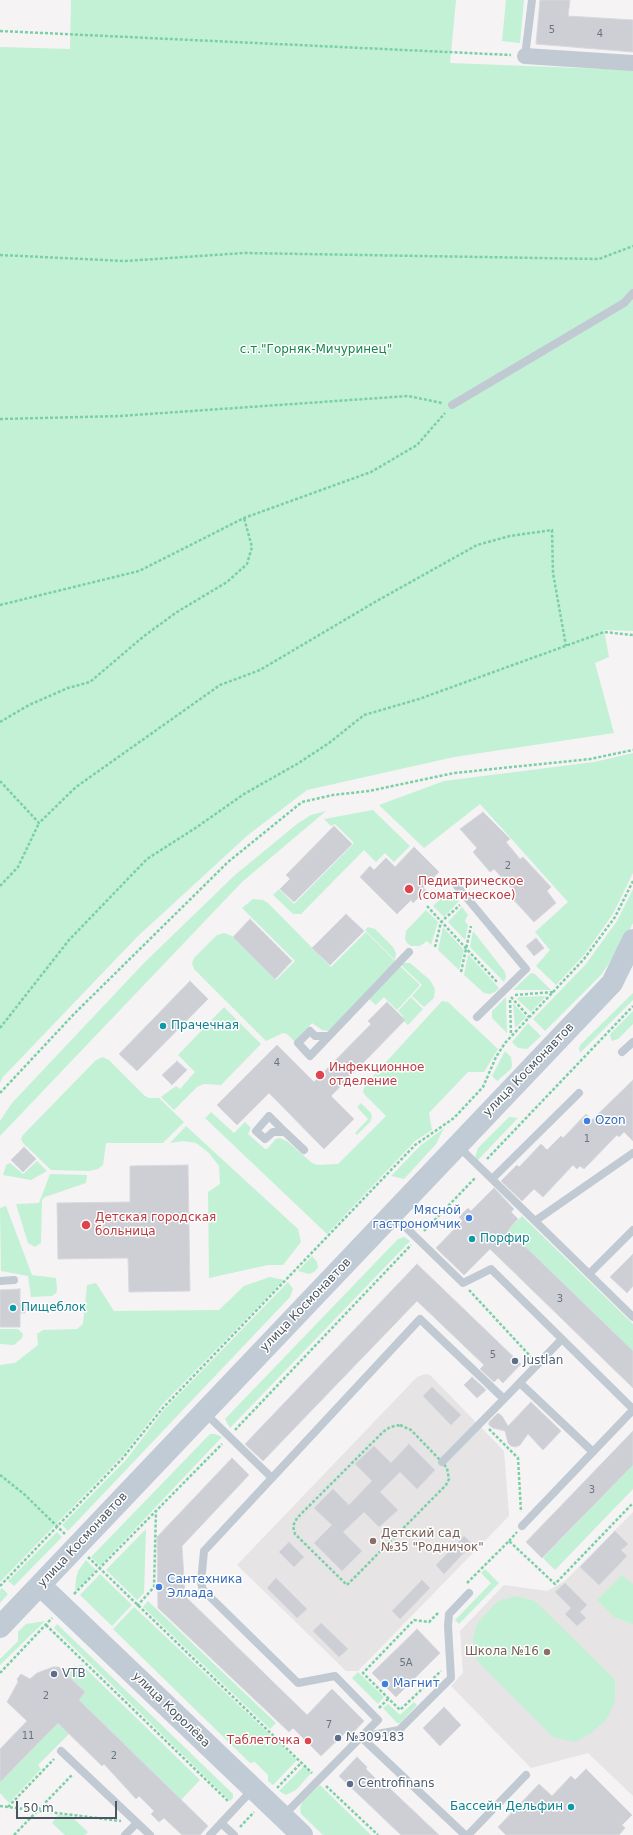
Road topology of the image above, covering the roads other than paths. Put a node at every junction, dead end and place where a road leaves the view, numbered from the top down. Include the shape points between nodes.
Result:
1 (532, 0) edge
2 (525, 56) joint
3 (633, 63) edge
4 (633, 293) edge
5 (452, 405) road end
6 (457, 886) dead end
7 (633, 940) edge
8 (409, 952) dead end
9 (633, 973) edge
10 (612, 983) junction
11 (477, 1016) dead end
12 (329, 1036) dead end
13 (633, 1042) edge
14 (622, 1052) dead end
15 (579, 1093) dead end
16 (285, 1132) dead end
17 (457, 1146) junction
18 (304, 1150) dead end
19 (633, 1153) edge
20 (492, 1179) junction
21 (392, 1215) junction
22 (534, 1221) junction
23 (633, 1230) edge
24 (589, 1274) junction
25 (14, 1280) dead end
26 (0, 1281) edge
27 (633, 1317) edge
28 (562, 1339) junction
29 (520, 1383) junction
30 (504, 1400) junction
31 (633, 1409) edge
32 (204, 1412) junction
33 (593, 1452) junction
34 (442, 1462) road end
35 (272, 1478) junction
36 (522, 1526) road end
37 (40, 1585) junction
38 (466, 1590) road end
39 (0, 1627) edge
40 (361, 1737) junction
41 (61, 1751) road end
42 (526, 1775) dead end
43 (253, 1788) junction
44 (283, 1817) junction
45 (137, 1823) junction
46 (221, 1823) junction
47 (238, 1833) edge
48 (125, 1835) edge
49 (150, 1835) edge
50 (210, 1835) edge
51 (302, 1835) edge
52 (464, 1835) edge
53 (468, 1835) edge

1 - 2 lane
2 - 3 street
4 - 5 lane via 624,303
6 - 11 lane via 526,969 507,992
7 - 10 main road, улица Космонавтов
8 - 12 lane
9 - 10 main road, улица Космонавтов
10 - 17 main road, улица Космонавтов
13 - 14 lane
15 - 20 lane
16 - 18 lane
17 - 20 lane
17 - 21 main road, улица Космонавтов
19 - 22 lane
20 - 22 lane
21 - 28 lane via 463,1283 491,1269
21 - 32 main road, улица Космонавтов
22 - 24 lane
23 - 24 lane
24 - 27 lane
25 - 26 lane
28 - 29 lane
28 - 31 lane
29 - 30 lane
29 - 33 lane
30 - 34 lane
30 - 35 lane via 420,1318
31 - 33 lane
32 - 35 lane
32 - 37 main road, улица Космонавтов
33 - 36 lane
35 - 40 lane via 204,1551 201,1582 203,1590 298,1683 335,1676 378,1720
37 - 39 main road, улица Космонавтов
37 - 43 main road, улица Королёва
38 - 40 lane via 449,1614 451,1678 399,1730
40 - 44 lane
40 - 52 lane
41 - 45 lane
42 - 53 lane
43 - 44 main road, улица Королёва
43 - 46 lane
44 - 51 main road, улица Королёва
45 - 48 lane
45 - 49 lane
46 - 47 lane
46 - 50 lane

